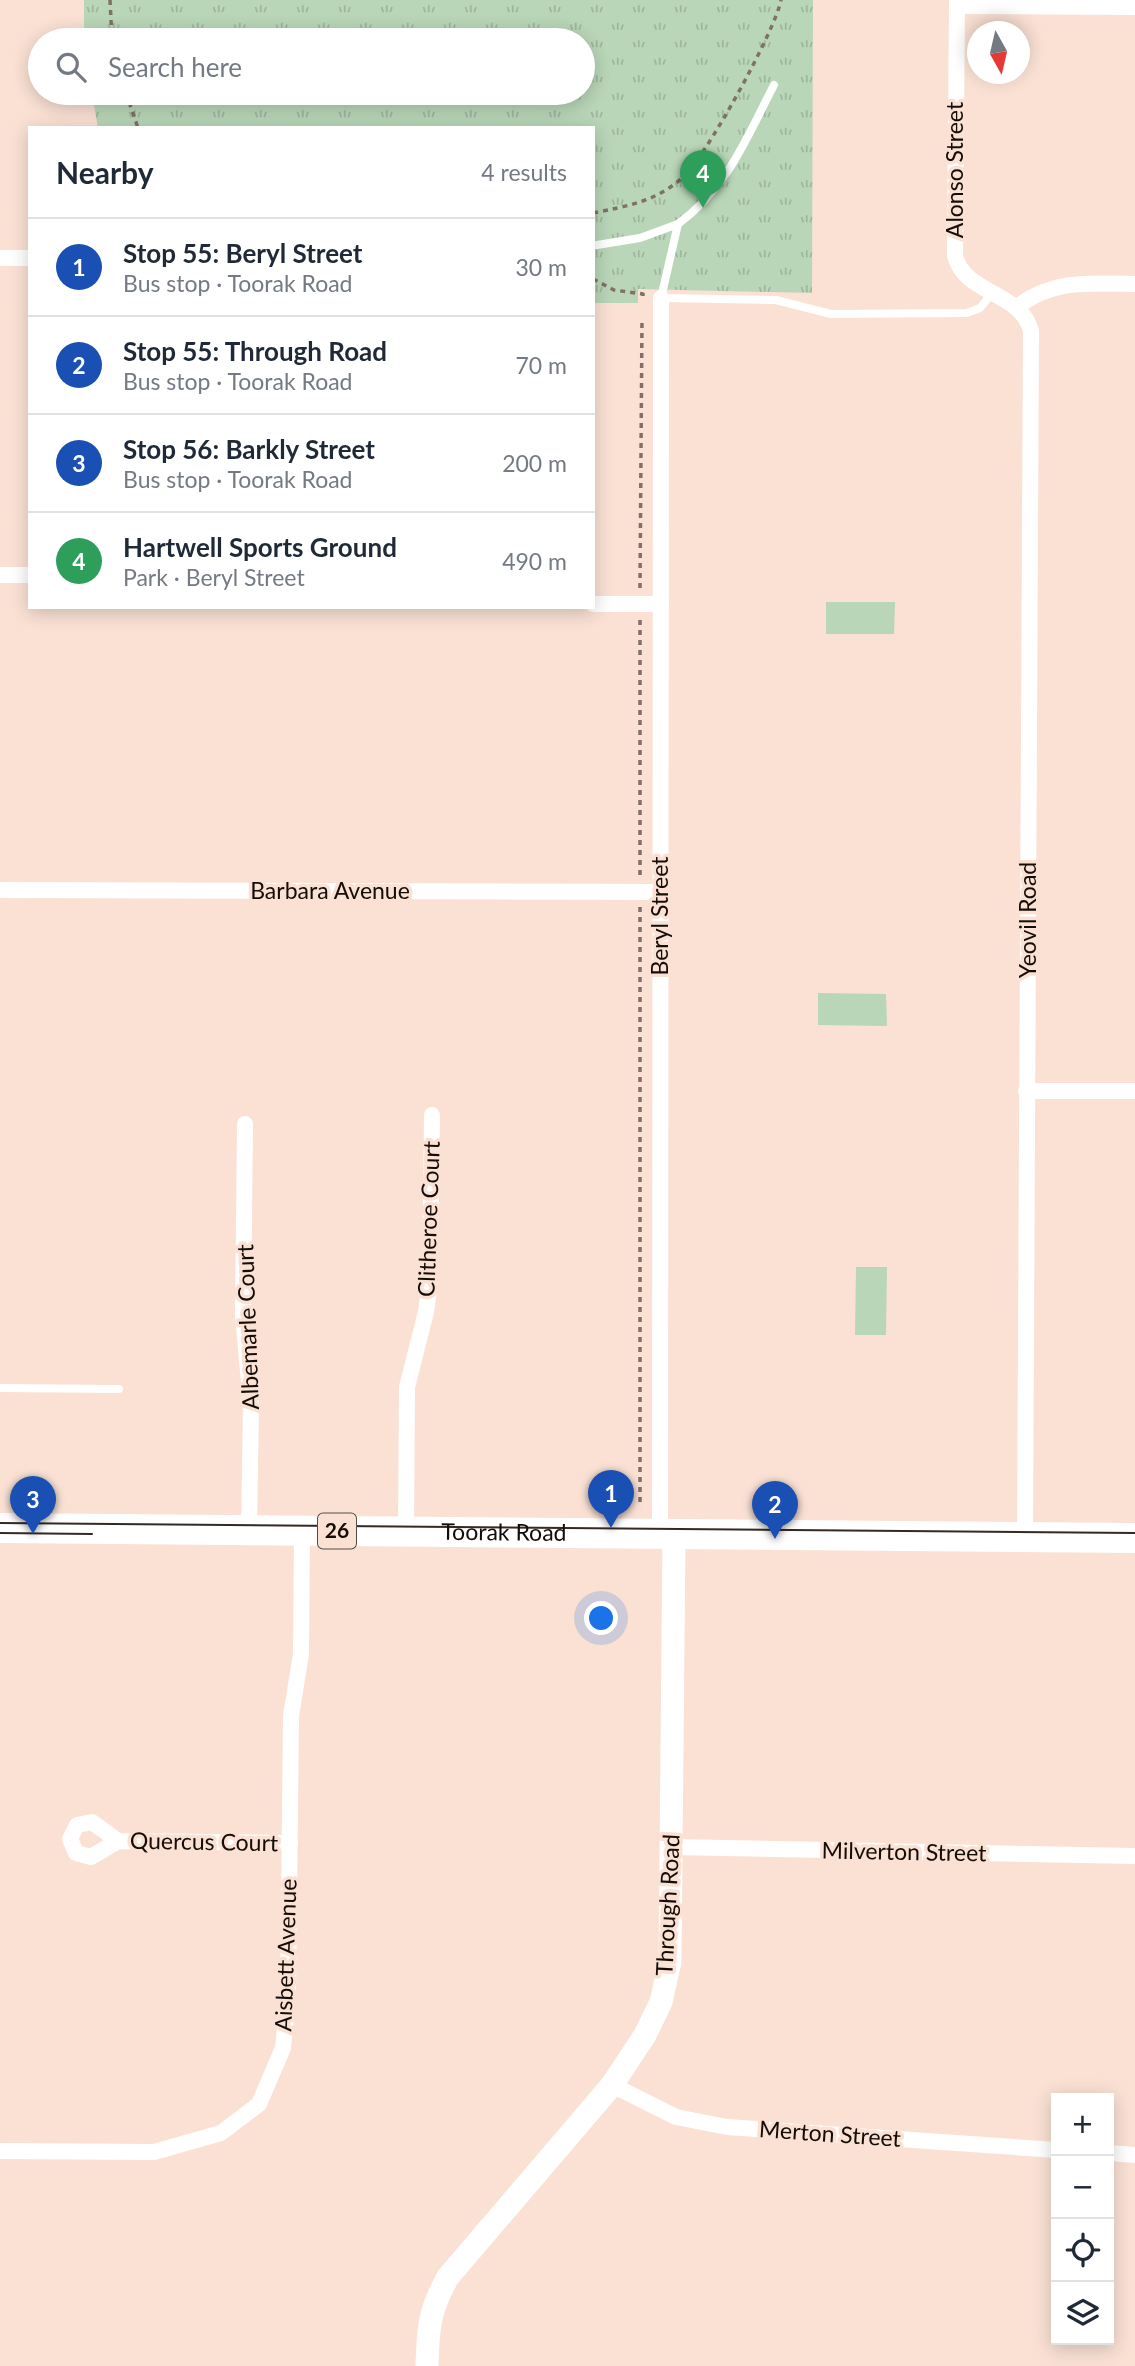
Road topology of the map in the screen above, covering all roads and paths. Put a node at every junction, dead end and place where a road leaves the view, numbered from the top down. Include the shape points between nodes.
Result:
1 (110, 0) edge
2 (780, 0) edge
3 (957, 3) edge
4 (1135, 7) edge
5 (111, 28) edge
6 (774, 85) dead end
7 (131, 105) edge
8 (137, 126) edge
9 (595, 213) edge
10 (678, 223) junction
11 (597, 245) dead end
12 (0, 258) edge
13 (28, 258) edge
14 (595, 280) edge
15 (1135, 284) edge
16 (993, 292) junction
17 (643, 294) dead end
18 (661, 298) junction
19 (1016, 308) junction
20 (0, 575) edge
21 (28, 575) edge
22 (595, 604) edge
23 (661, 604) junction
24 (0, 890) edge
25 (660, 892) junction
26 (1027, 1091) junction
27 (1135, 1091) edge
28 (432, 1115) dead end
29 (245, 1124) dead end
30 (0, 1388) edge
31 (119, 1389) dead end
32 (0, 1528) edge
33 (249, 1530) junction
34 (302, 1531) junction
35 (406, 1531) junction
36 (667, 1534) junction
37 (1025, 1537) junction
38 (1135, 1538) edge
39 (118, 1841) dead end
40 (290, 1843) junction
41 (673, 1847) junction
42 (1135, 1856) edge
43 (612, 2085) junction
44 (1051, 2150) edge
45 (0, 2151) edge
46 (1114, 2153) edge
47 (1135, 2155) edge
48 (427, 2366) edge

1 - 5 path
2 - 9 path via 766,40 692,169 645,202
3 - 4 street
3 - 16 street, Alonso Street via 955,256 965,276
6 - 10 lane via 726,176 699,208
7 - 8 path
10 - 11 lane via 640,238
10 - 18 lane
12 - 13 street
14 - 17 path via 614,290
15 - 19 street via 1061,286 1044,290
16 - 18 lane via 980,308 967,313 831,314 776,300
16 - 19 street, Alonso Street
18 - 23 street, Beryl Street
19 - 26 street, Yeovil Road via 1030,324 1032,338
20 - 21 street
22 - 23 street
23 - 25 street, Beryl Street
24 - 25 street, Barbara Avenue
25 - 36 street, Beryl Street
26 - 27 street
26 - 37 street, Yeovil Road
28 - 35 street, Clitheroe Court via 429,1299 407,1387
29 - 33 street, Albemarle Court via 243,1315 251,1405
30 - 31 lane
32 - 33 highway, Toorak Road / 26
33 - 34 highway, Toorak Road / 26
34 - 35 highway, Toorak Road / 26
34 - 40 street, Aisbett Avenue via 301,1654 291,1716
35 - 36 highway, Toorak Road / 26
36 - 37 highway, Toorak Road / 26
36 - 41 street, Through Road
37 - 38 highway, Toorak Road / 26
39 - 40 street, Quercus Court
40 - 45 street, Aisbett Avenue via 283,2048 258,2104 221,2133 154,2152
41 - 42 street, Milverton Street
41 - 43 street, Through Road via 670,1962 660,2002 645,2035
43 - 44 street, Merton Street via 676,2117 727,2127
43 - 48 street, Through Road via 448,2277 433,2303
46 - 47 street

